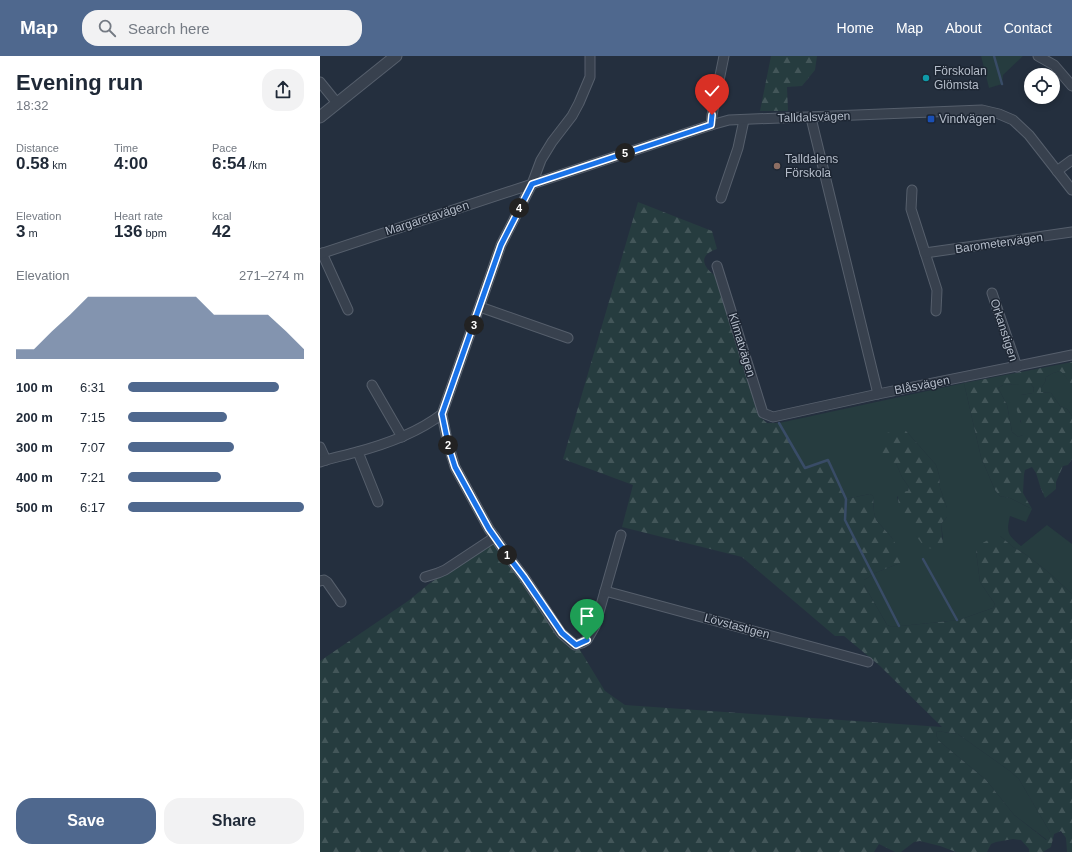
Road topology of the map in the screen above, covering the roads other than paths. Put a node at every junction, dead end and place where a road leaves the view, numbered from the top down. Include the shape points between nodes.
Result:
1 (396, 56) edge
2 (590, 56) edge
3 (724, 56) edge
4 (1038, 56) edge
5 (320, 82) edge
6 (1072, 86) edge
7 (337, 103) junction
8 (320, 117) edge
9 (810, 118) junction
10 (744, 120) junction
11 (711, 125) junction
12 (1072, 160) edge
13 (1057, 171) junction
14 (532, 184) junction
15 (912, 190) dead end
16 (1072, 190) edge
17 (721, 198) dead end
18 (1072, 232) edge
19 (321, 253) edge
20 (925, 253) junction
21 (717, 266) dead end
22 (992, 293) dead end
23 (480, 306) junction
24 (348, 310) dead end
25 (936, 311) dead end
26 (568, 338) dead end
27 (1072, 356) edge
28 (1016, 367) junction
29 (372, 385) dead end
30 (878, 394) junction
31 (442, 414) junction
32 (773, 417) joint
33 (402, 437) junction
34 (320, 448) edge
35 (358, 452) junction
36 (323, 461) edge
37 (378, 502) dead end
38 (621, 535) dead end
39 (495, 537) junction
40 (425, 576) dead end
41 (320, 581) edge
42 (605, 591) junction
43 (341, 602) dead end
44 (868, 662) dead end

1 - 7 street
2 - 14 street via 590,76 579,103 546,150
3 - 11 street
4 - 6 street via 1054,65
5 - 7 street
7 - 8 street
9 - 10 street, Talldalsvägen
9 - 13 street, Talldalsvägen via 982,110 993,112 1019,125
9 - 30 street
10 - 11 street, Talldalsvägen via 729,120
10 - 17 street via 738,148
11 - 14 street, Talldalsvägen
12 - 13 street
13 - 16 street, Talldalsvägen
14 - 19 street, Margaretavägen
14 - 23 street via 501,245
15 - 20 street via 911,209
18 - 20 street, Barometervägen
19 - 24 street, Margaretavägen
20 - 25 street via 937,290
21 - 32 street, Klimatvägen via 763,413
22 - 28 street, Orkanstigen
23 - 26 street
23 - 31 street
27 - 28 street, Blåsvägen
28 - 30 street, Blåsvägen
29 - 33 street
30 - 32 street, Blåsvägen
31 - 33 street via 422,428
31 - 39 street via 455,467
33 - 35 street
34 - 36 street
35 - 36 street
35 - 37 street
38 - 42 street
39 - 40 street via 445,570
39 - 42 street via 562,633 575,645 589,638
41 - 43 street via 327,582
42 - 44 street, Lövstastigen

